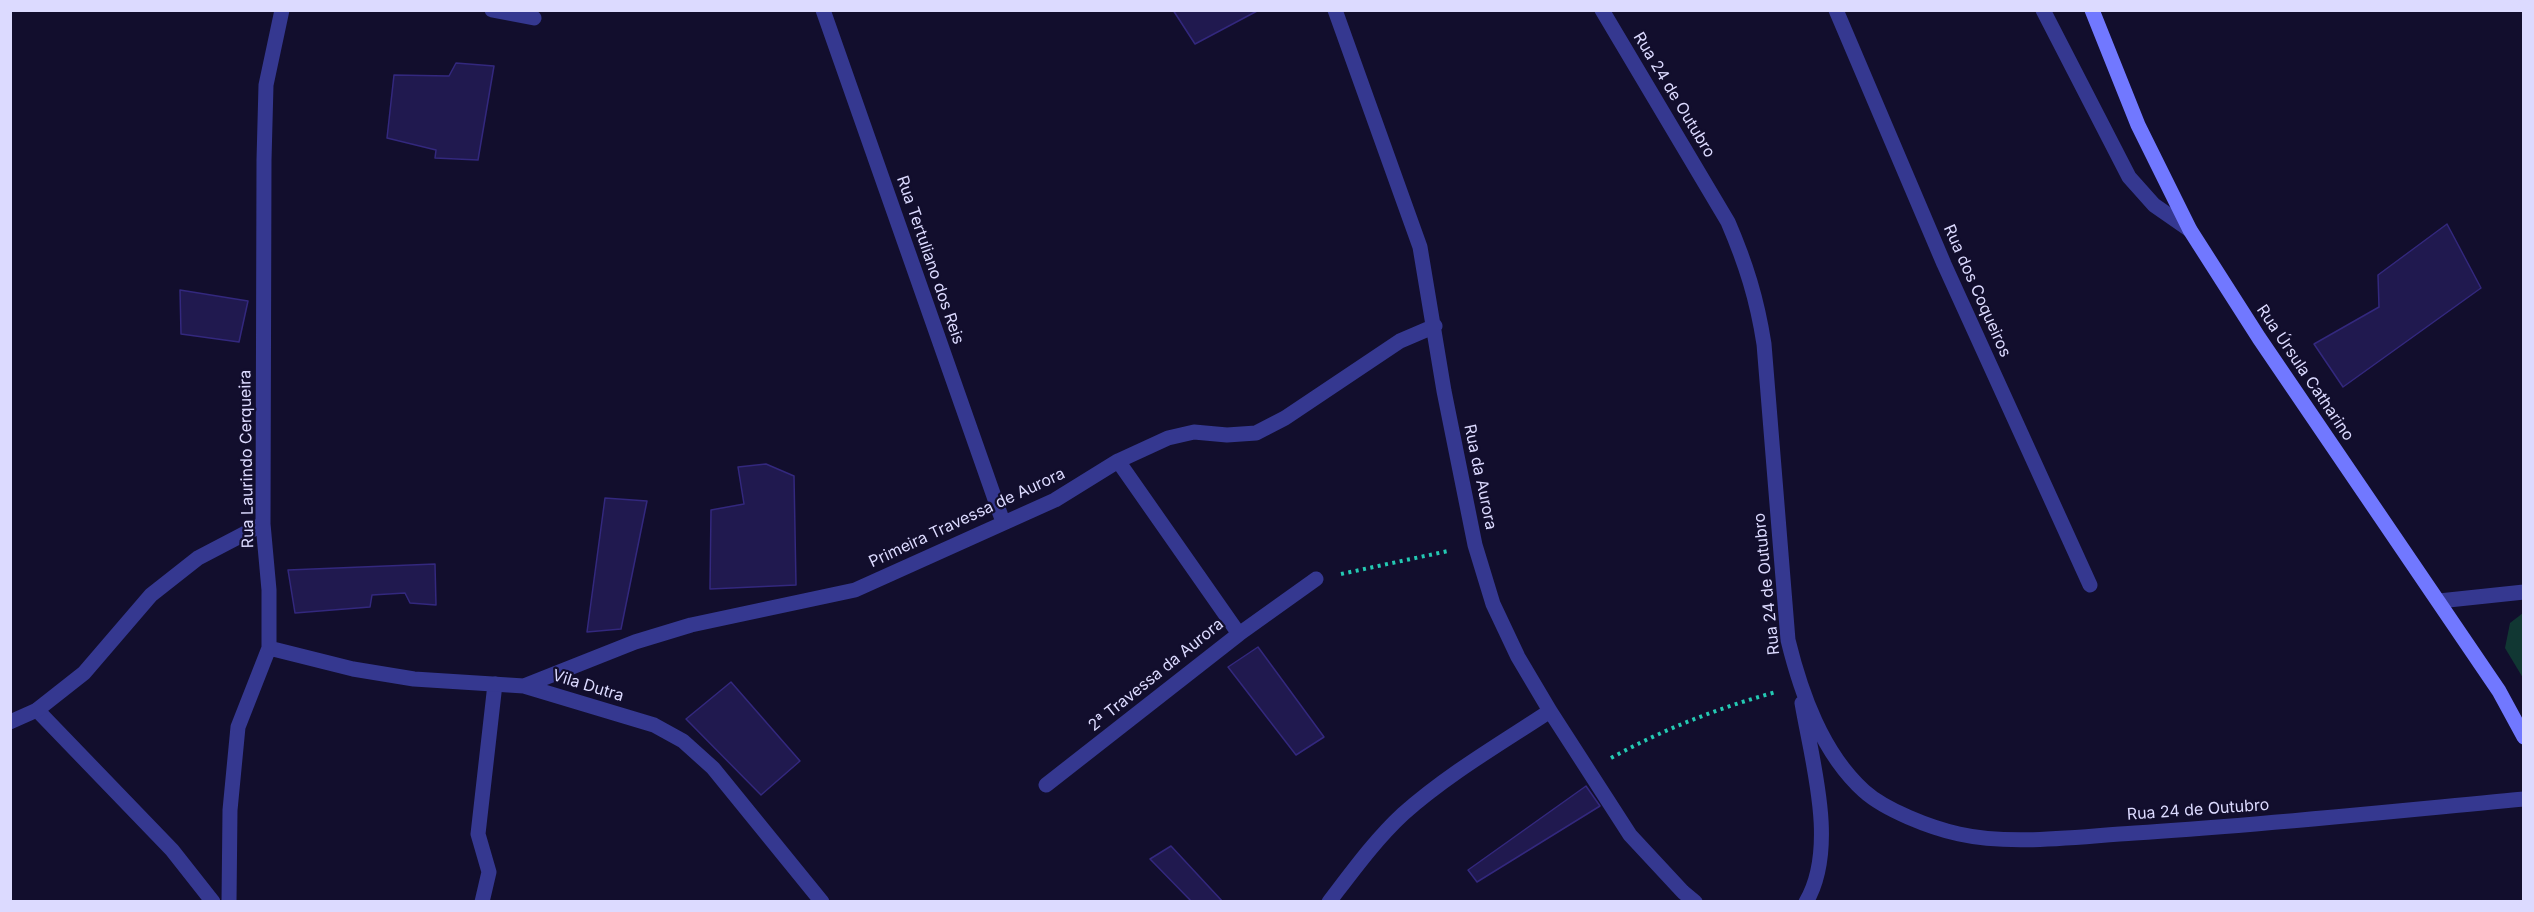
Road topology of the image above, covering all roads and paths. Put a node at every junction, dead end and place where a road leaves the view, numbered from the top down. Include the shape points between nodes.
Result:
1 (282, 10) edge
2 (492, 10) edge
3 (823, 10) edge
4 (1335, 10) edge
5 (1602, 10) edge
6 (1836, 10) edge
7 (2043, 10) edge
8 (2092, 10) edge
9 (534, 18) dead end
10 (2190, 230) junction
11 (1435, 326) junction
12 (1118, 461) junction
13 (1003, 522) junction
14 (263, 524) junction
15 (1475, 545) junction
16 (1316, 579) joint
17 (2090, 585) dead end
18 (2523, 592) edge
19 (2439, 601) junction
20 (1239, 634) junction
21 (269, 648) junction
22 (495, 684) junction
23 (1799, 685) junction
24 (524, 686) junction
25 (37, 710) junction
26 (1550, 711) junction
27 (10, 722) edge
28 (2523, 737) edge
29 (1587, 772) junction
30 (1046, 785) dead end
31 (2523, 799) edge
32 (213, 902) edge
33 (229, 902) edge
34 (482, 902) edge
35 (822, 902) edge
36 (1329, 902) edge
37 (1695, 902) edge
38 (1806, 902) edge

1 - 14 street, Rua Laurindo Cerqueira via 266,85
2 - 9 street
3 - 13 street, Rua Tertuliano dos Reis
4 - 11 street, Rua da Aurora via 1420,246
5 - 23 street, Rua 24 de Outubro via 1728,222 1757,300 1788,640
6 - 17 street, Rua dos Coqueiros via 1944,264
7 - 10 street via 2129,177 2154,205
8 - 10 main road, Rua Úrsula Catharino via 2138,125
10 - 19 main road, Rua Úrsula Catharino
11 - 12 street, Primeira Travessa de Aurora via 1400,341 1286,418 1256,433 1194,432 1168,438
11 - 15 street, Rua da Aurora
12 - 13 street, Primeira Travessa de Aurora via 1055,500
12 - 20 street, 2ª Travessa da Aurora
13 - 24 street, Primeira Travessa de Aurora via 855,590 691,625 635,642
14 - 21 street, Rua Laurindo Cerqueira
14 - 25 street via 198,558 151,595 84,673
15 - 16 path
15 - 26 street, Rua da Aurora via 1492,604
16 - 20 street
18 - 19 street
19 - 28 main road, Rua Úrsula Catharino via 2499,691
20 - 30 street, 2ª Travessa da Aurora
21 - 22 street, Vila Dutra via 414,679
21 - 33 street, Rua Laurindo Cerqueira via 238,727 230,810
22 - 24 street, Vila Dutra
22 - 34 street via 478,834 489,872
23 - 29 path via 1720,708 1656,733
23 - 31 street, Rua 24 de Outubro via 1836,761 1865,792 1902,814 1959,834 2034,840 2238,826
23 - 38 street via 1822,852 1815,886
24 - 35 street, Vila Dutra via 654,725 683,741 713,768
25 - 27 street
25 - 32 street via 172,850
26 - 29 street, Rua da Aurora
26 - 36 street via 1450,776 1402,815
29 - 37 street, Rua da Aurora via 1630,835

